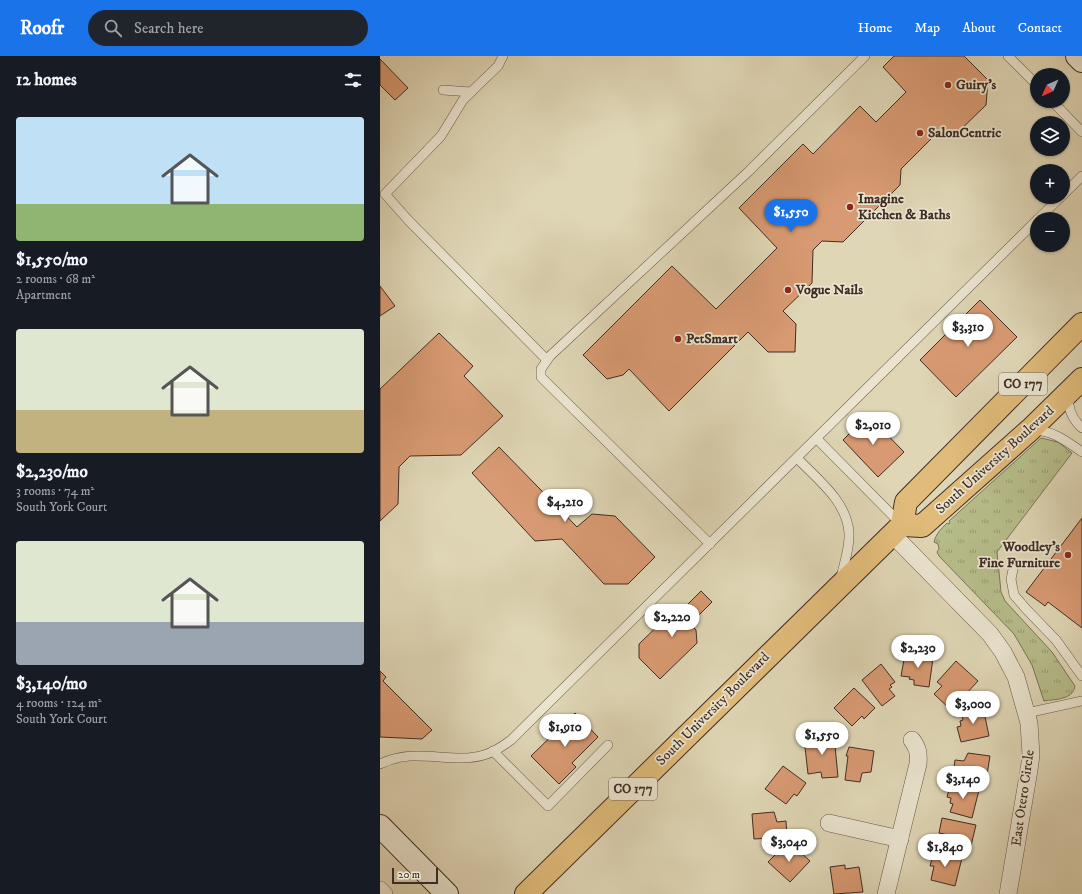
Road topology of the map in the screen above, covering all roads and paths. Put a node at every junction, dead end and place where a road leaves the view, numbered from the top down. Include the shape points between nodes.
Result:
1 (503, 56) edge
2 (865, 56) edge
3 (1008, 56) edge
4 (1077, 56) edge
5 (1082, 61) edge
6 (1030, 78) edge
7 (443, 90) dead end
8 (470, 92) junction
9 (1059, 108) edge
10 (1082, 132) edge
11 (1082, 176) edge
12 (1070, 188) edge
13 (383, 191) edge
14 (1054, 204) edge
15 (1046, 212) edge
16 (1030, 228) edge
17 (1082, 324) edge
18 (547, 360) junction
19 (1075, 386) edge
20 (1082, 428) edge
21 (1031, 429) junction
22 (817, 438) junction
23 (1082, 452) edge
24 (797, 458) junction
25 (897, 530) junction
26 (710, 544) junction
27 (1014, 565) dead end
28 (839, 585) junction
29 (1082, 676) edge
30 (1082, 701) edge
31 (1027, 712) junction
32 (912, 740) dead end
33 (608, 745) dead end
34 (493, 751) junction
35 (380, 764) edge
36 (830, 823) dead end
37 (380, 826) edge
38 (900, 839) junction
39 (380, 890) edge
40 (889, 893) edge
41 (384, 894) edge
42 (447, 894) edge
43 (526, 894) edge
44 (1008, 894) edge

1 - 8 lane via 498,66
2 - 18 lane via 748,172
3 - 6 lane
4 - 5 street
7 - 8 lane
8 - 13 lane via 441,136
9 - 10 lane
11 - 12 lane
13 - 18 lane via 409,221
14 - 15 lane
16 - 22 lane
17 - 25 main road, South University Boulevard / CO 177 via 906,502
18 - 26 lane via 541,369 541,377
19 - 20 lane via 1071,413
19 - 21 main road, South University Boulevard / CO 177
21 - 23 lane via 1045,430 1058,435
21 - 25 main road, South University Boulevard / CO 177 via 922,526
22 - 24 lane
22 - 25 lane
24 - 26 lane
24 - 28 lane via 836,500 845,516 848,541
25 - 28 main road, South University Boulevard / CO 177
25 - 31 street, East Otero Circle via 1003,652 1016,677
26 - 34 lane via 511,740
27 - 29 lane via 1010,579 1014,594 1056,640
28 - 43 main road, South University Boulevard / CO 177
30 - 31 lane
31 - 44 street, East Otero Circle via 1031,755
32 - 38 street via 919,756
33 - 34 lane via 548,806
34 - 35 lane via 464,758 403,756
36 - 38 street
37 - 42 street
38 - 40 street
39 - 41 street

